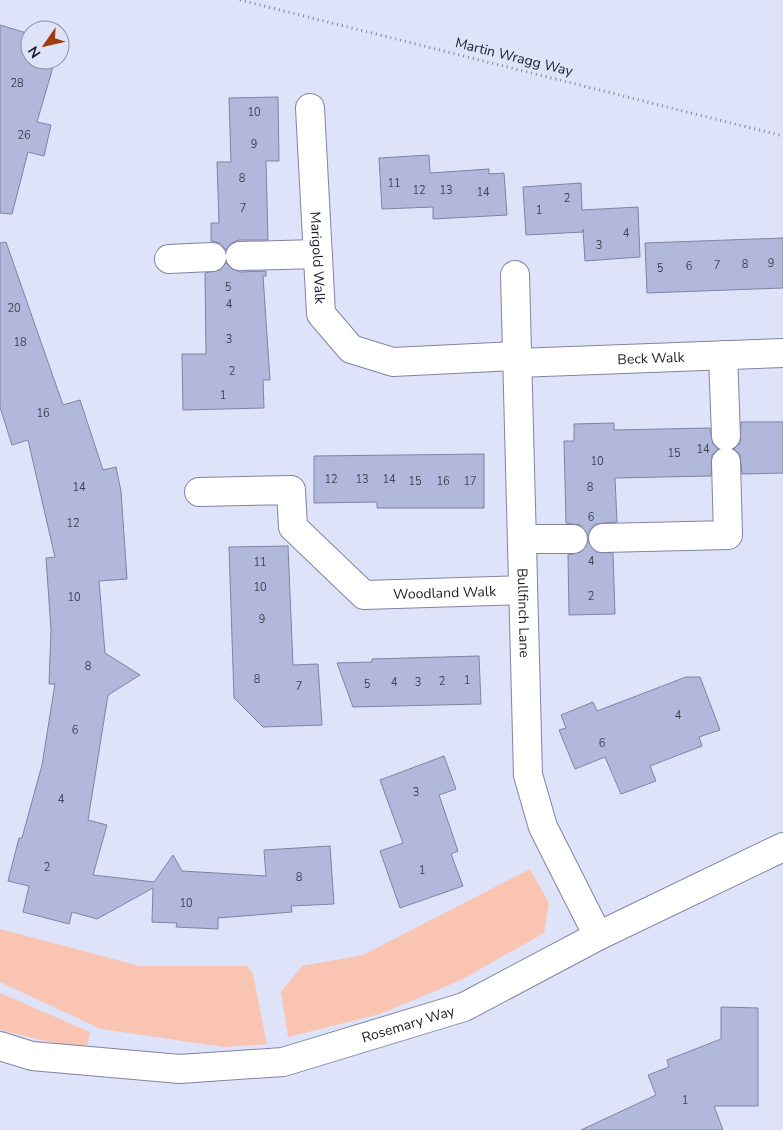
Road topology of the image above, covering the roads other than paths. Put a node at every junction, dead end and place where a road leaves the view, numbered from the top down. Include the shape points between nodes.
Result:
1 (310, 108) dead end
2 (318, 254) junction
3 (240, 256) dead end
4 (212, 257) dead end
5 (169, 258) dead end
6 (515, 275) dead end
7 (783, 353) edge
8 (723, 355) junction
9 (517, 360) junction
10 (199, 492) dead end
11 (603, 538) dead end
12 (522, 539) junction
13 (573, 539) dead end
14 (523, 590) junction
15 (783, 847) edge
16 (598, 936) junction
17 (0, 1046) edge

1 - 2 street, Marigold Walk
2 - 3 street
2 - 9 street, Marigold Walk via 322,314 352,350 393,362
4 - 5 street
6 - 9 street, Bullfinch Lane
7 - 8 street, Beck Walk
8 - 9 street, Beck Walk
8 - 11 street via 728,535
9 - 12 street, Bullfinch Lane
10 - 14 street, Woodland Walk via 292,490 293,527 364,594
12 - 13 street
12 - 14 street, Bullfinch Lane
14 - 16 street, Bullfinch Lane via 528,775 543,827
15 - 16 street, Rosemary Way
16 - 17 street, Rosemary Way via 464,1007 283,1062 180,1069 32,1056

